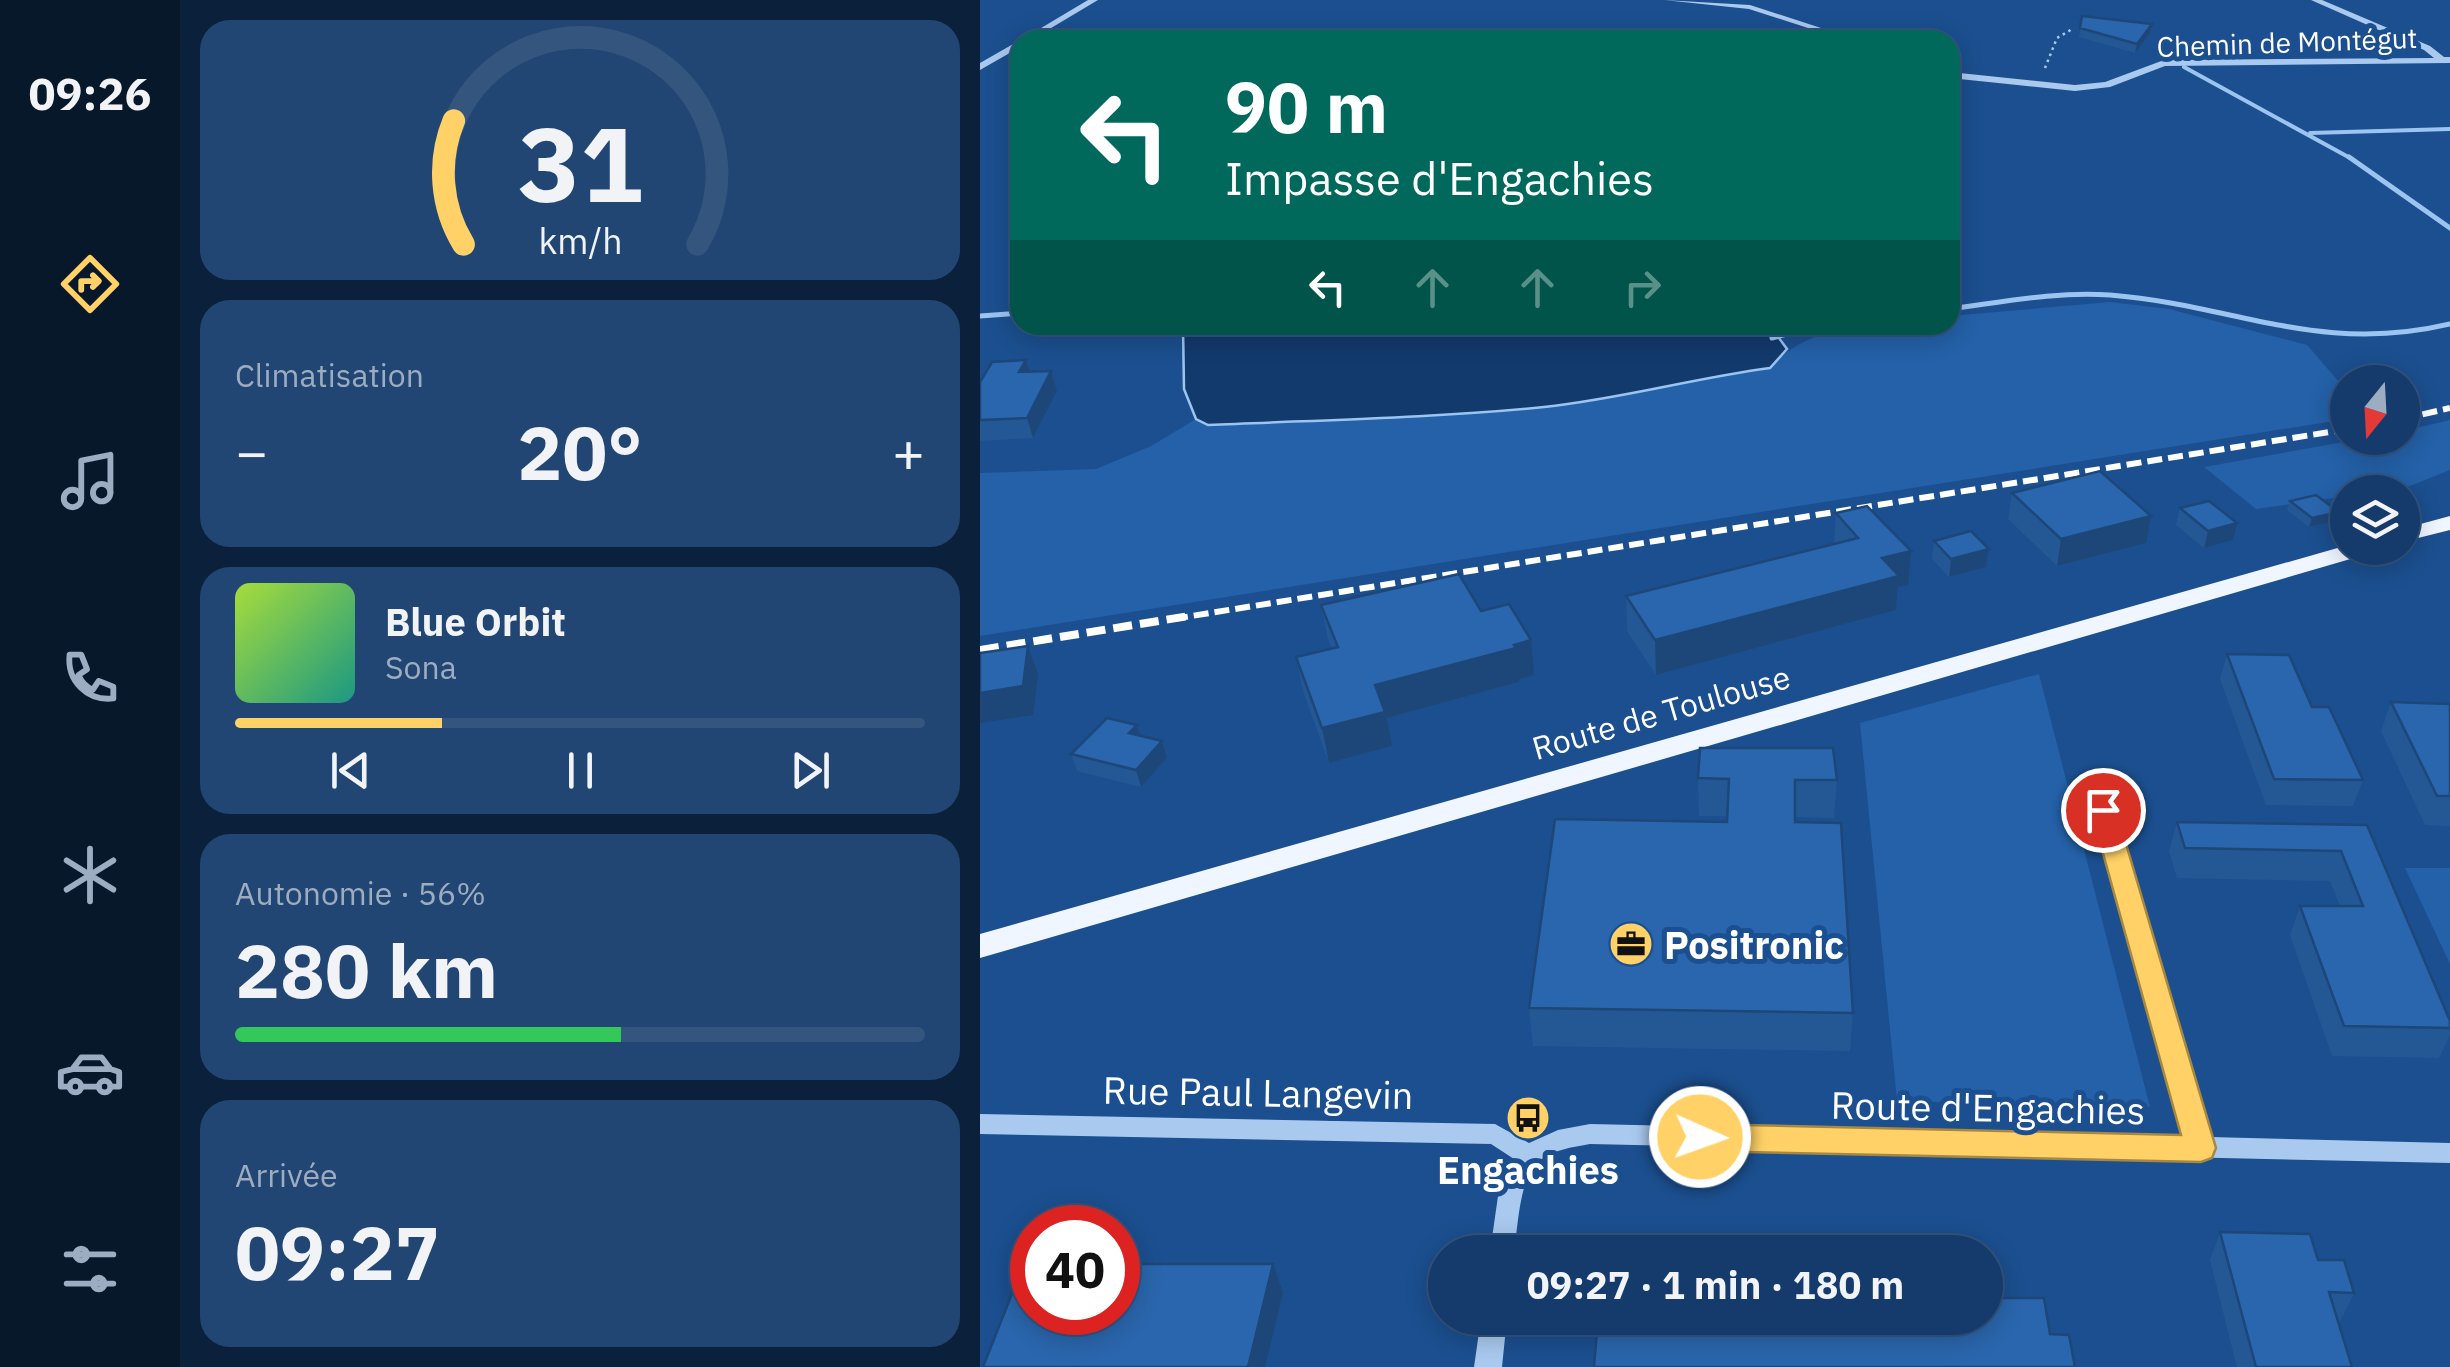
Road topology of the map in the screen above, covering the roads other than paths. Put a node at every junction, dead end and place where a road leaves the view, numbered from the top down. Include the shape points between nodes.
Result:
1 (1094, 0) edge
2 (1668, 0) edge
3 (2315, 0) edge
4 (1041, 30) edge
5 (1823, 30) edge
6 (1010, 48) edge
7 (2445, 59) edge
8 (980, 66) edge
9 (1960, 76) edge
10 (2450, 523) edge
11 (2420, 531) edge
12 (2330, 557) edge
13 (2103, 810) dead end
14 (980, 946) edge
15 (980, 1124) edge
16 (2201, 1148) junction
17 (2450, 1153) edge
18 (1528, 1156) junction
19 (1504, 1235) edge
20 (1492, 1335) edge
21 (1488, 1367) edge

1 - 4 street
2 - 5 street via 1750,6
3 - 7 street
6 - 8 street
7 - 9 street, Chemin de Montégut via 2164,62 2094,87
10 - 11 main road
12 - 14 main road, Route de Toulouse
13 - 16 street
15 - 18 street, Rue Paul Langevin via 1496,1134
16 - 17 street, Route d'Engachies
16 - 18 street, Route d'Engachies via 1590,1134 1558,1140
18 - 19 street via 1511,1189
20 - 21 street

